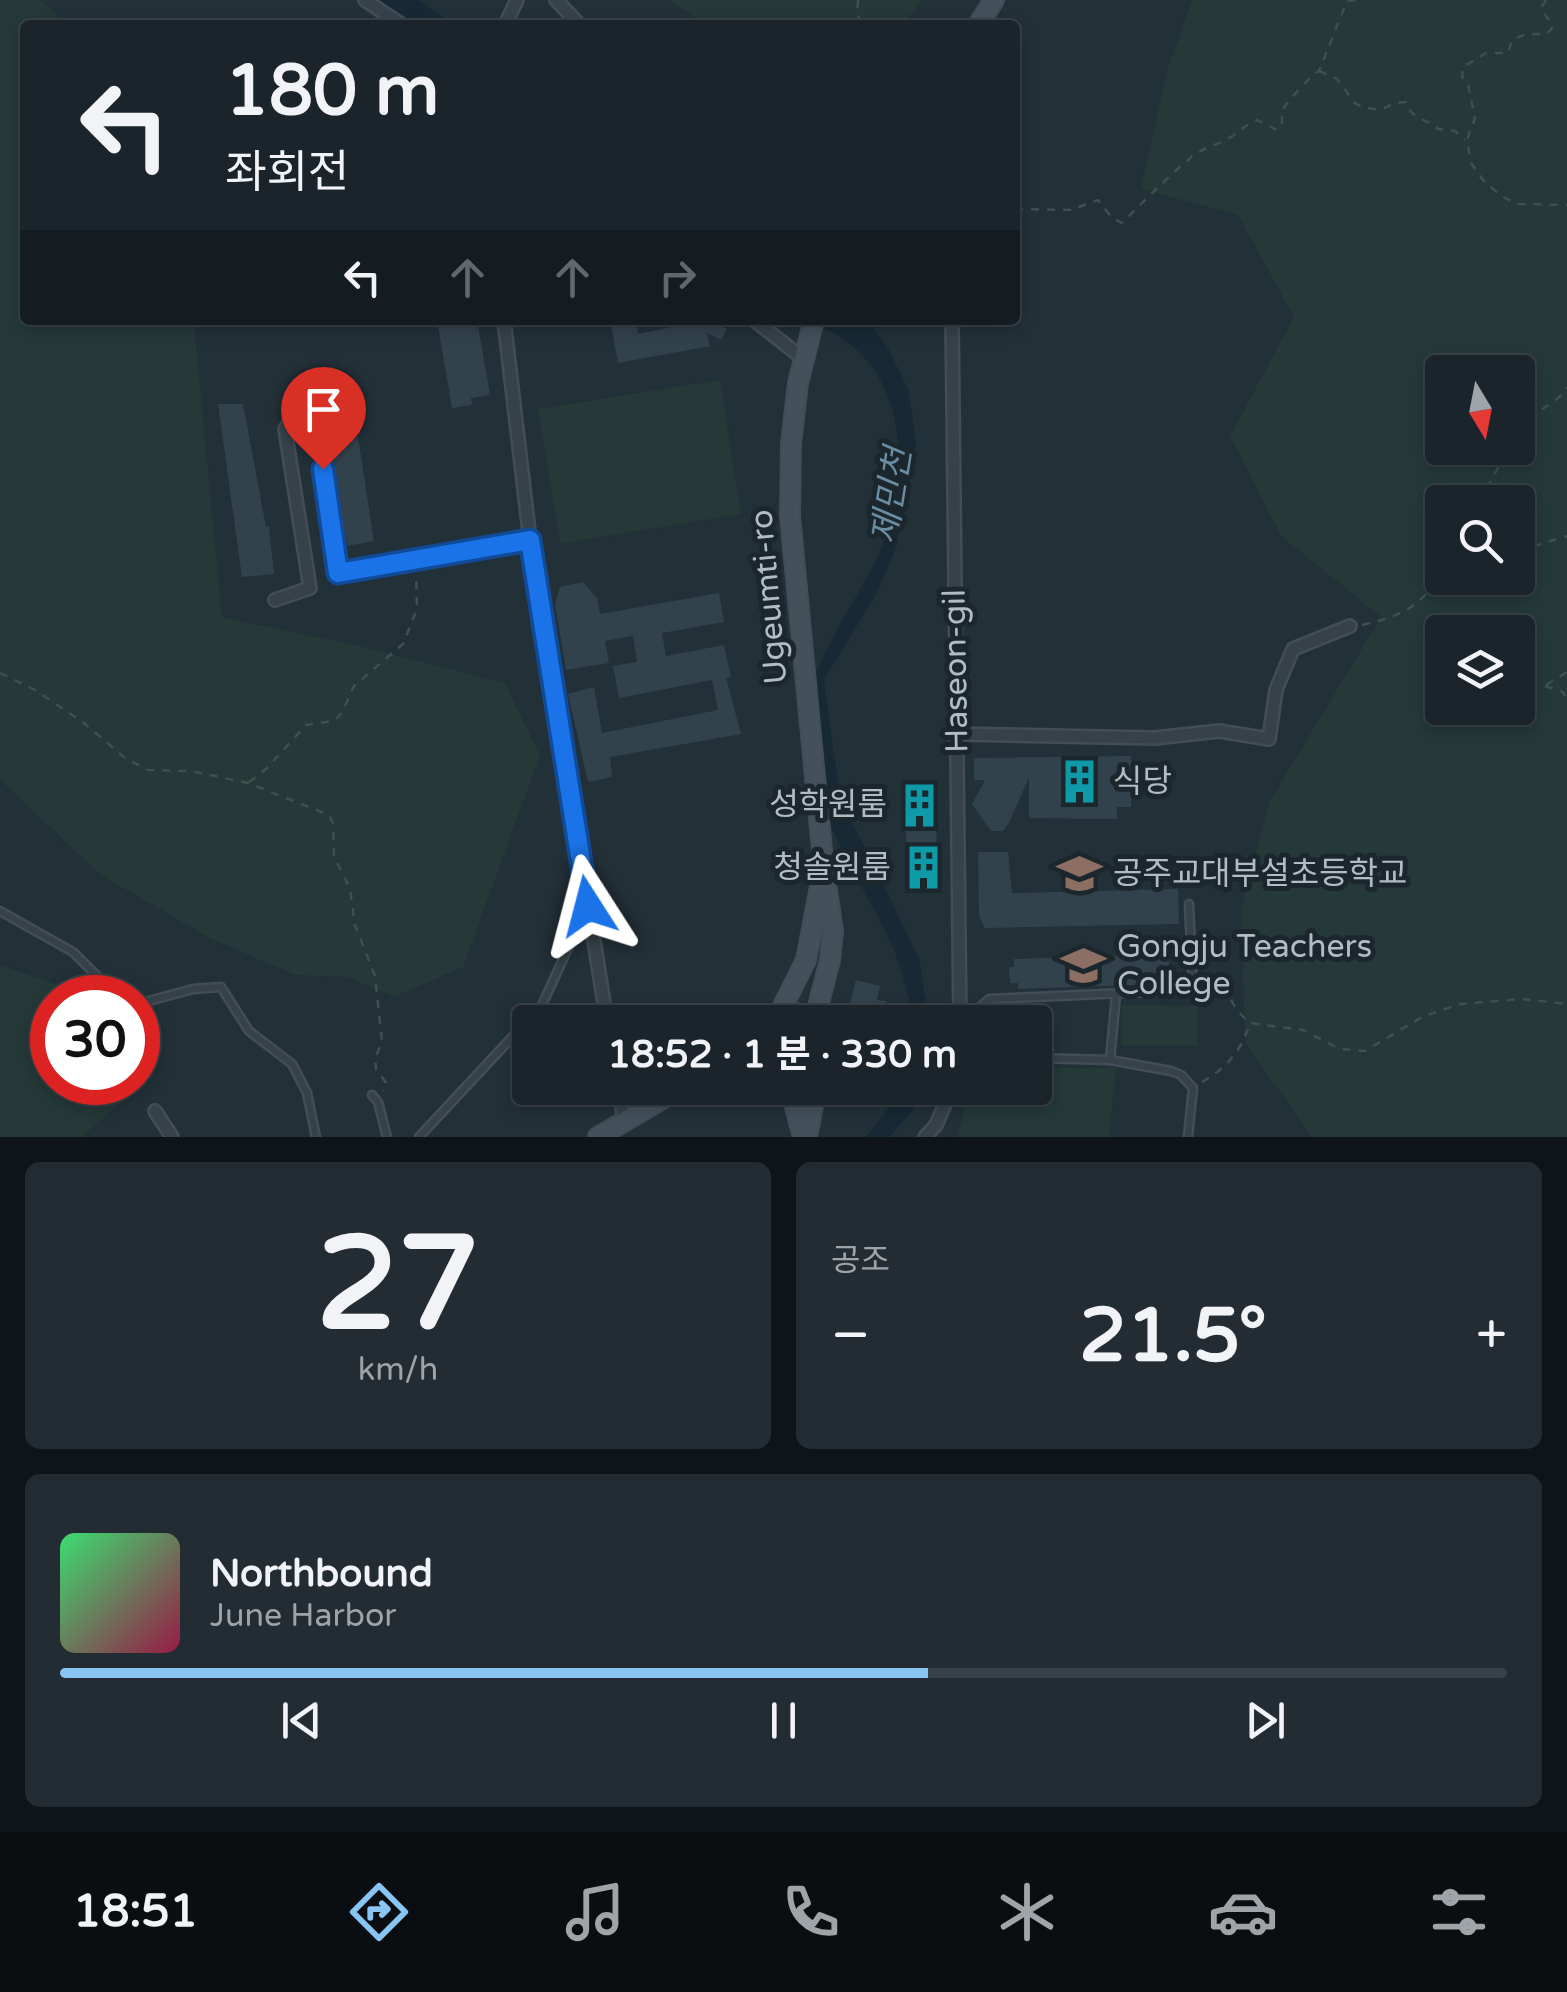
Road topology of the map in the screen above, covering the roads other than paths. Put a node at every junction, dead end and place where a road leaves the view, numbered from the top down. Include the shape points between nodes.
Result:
1 (365, 0) edge
2 (556, 0) edge
3 (395, 20) edge
4 (575, 20) edge
5 (505, 325) edge
6 (760, 325) edge
7 (952, 325) edge
8 (812, 326) edge
9 (805, 360) junction
10 (530, 540) junction
11 (275, 600) dead end
12 (1350, 626) road end
13 (957, 734) junction
14 (824, 871) junction
15 (1189, 904) dead end
16 (588, 906) junction
17 (0, 911) edge
18 (96, 975) edge
19 (1116, 995) junction
20 (160, 998) edge
21 (605, 1005) edge
22 (780, 1005) edge
23 (818, 1005) edge
24 (960, 1005) edge
25 (982, 1005) edge
26 (1052, 1058) edge
27 (1110, 1060) junction
28 (375, 1098) road end
29 (622, 1105) edge
30 (652, 1105) edge
31 (795, 1105) edge
32 (812, 1105) edge
33 (945, 1105) edge
34 (156, 1111) dead end
35 (624, 1121) junction
36 (172, 1137) edge
37 (316, 1137) edge
38 (387, 1137) edge
39 (418, 1137) edge
40 (598, 1137) edge
41 (805, 1137) edge
42 (925, 1137) edge
43 (1188, 1137) edge

1 - 3 street
2 - 4 street
5 - 10 street
6 - 9 street
7 - 13 street, Haseon-gil
8 - 9 main road, Ugeumti-ro
9 - 14 main road, Ugeumti-ro via 791,444 790,516
10 - 11 street via 338,573 318,434 300,418 285,430 310,588
10 - 16 street
12 - 13 street via 1293,649 1276,690 1268,738 1219,731 1155,738
13 - 24 street, Haseon-gil
14 - 22 main road, Ugeumti-ro via 806,960
14 - 23 main road, Ugeumti-ro via 833,931
15 - 19 lane via 1193,990
16 - 21 street
16 - 39 lane via 542,1005
17 - 18 lane via 73,952
19 - 25 lane via 989,999
19 - 27 lane
20 - 37 lane via 220,987 249,1031 292,1064 307,1093
26 - 27 lane
27 - 43 lane via 1181,1075 1193,1088
28 - 38 lane
29 - 35 street
30 - 35 main road
31 - 41 main road
32 - 41 main road
33 - 42 street
34 - 36 street
35 - 40 main road

